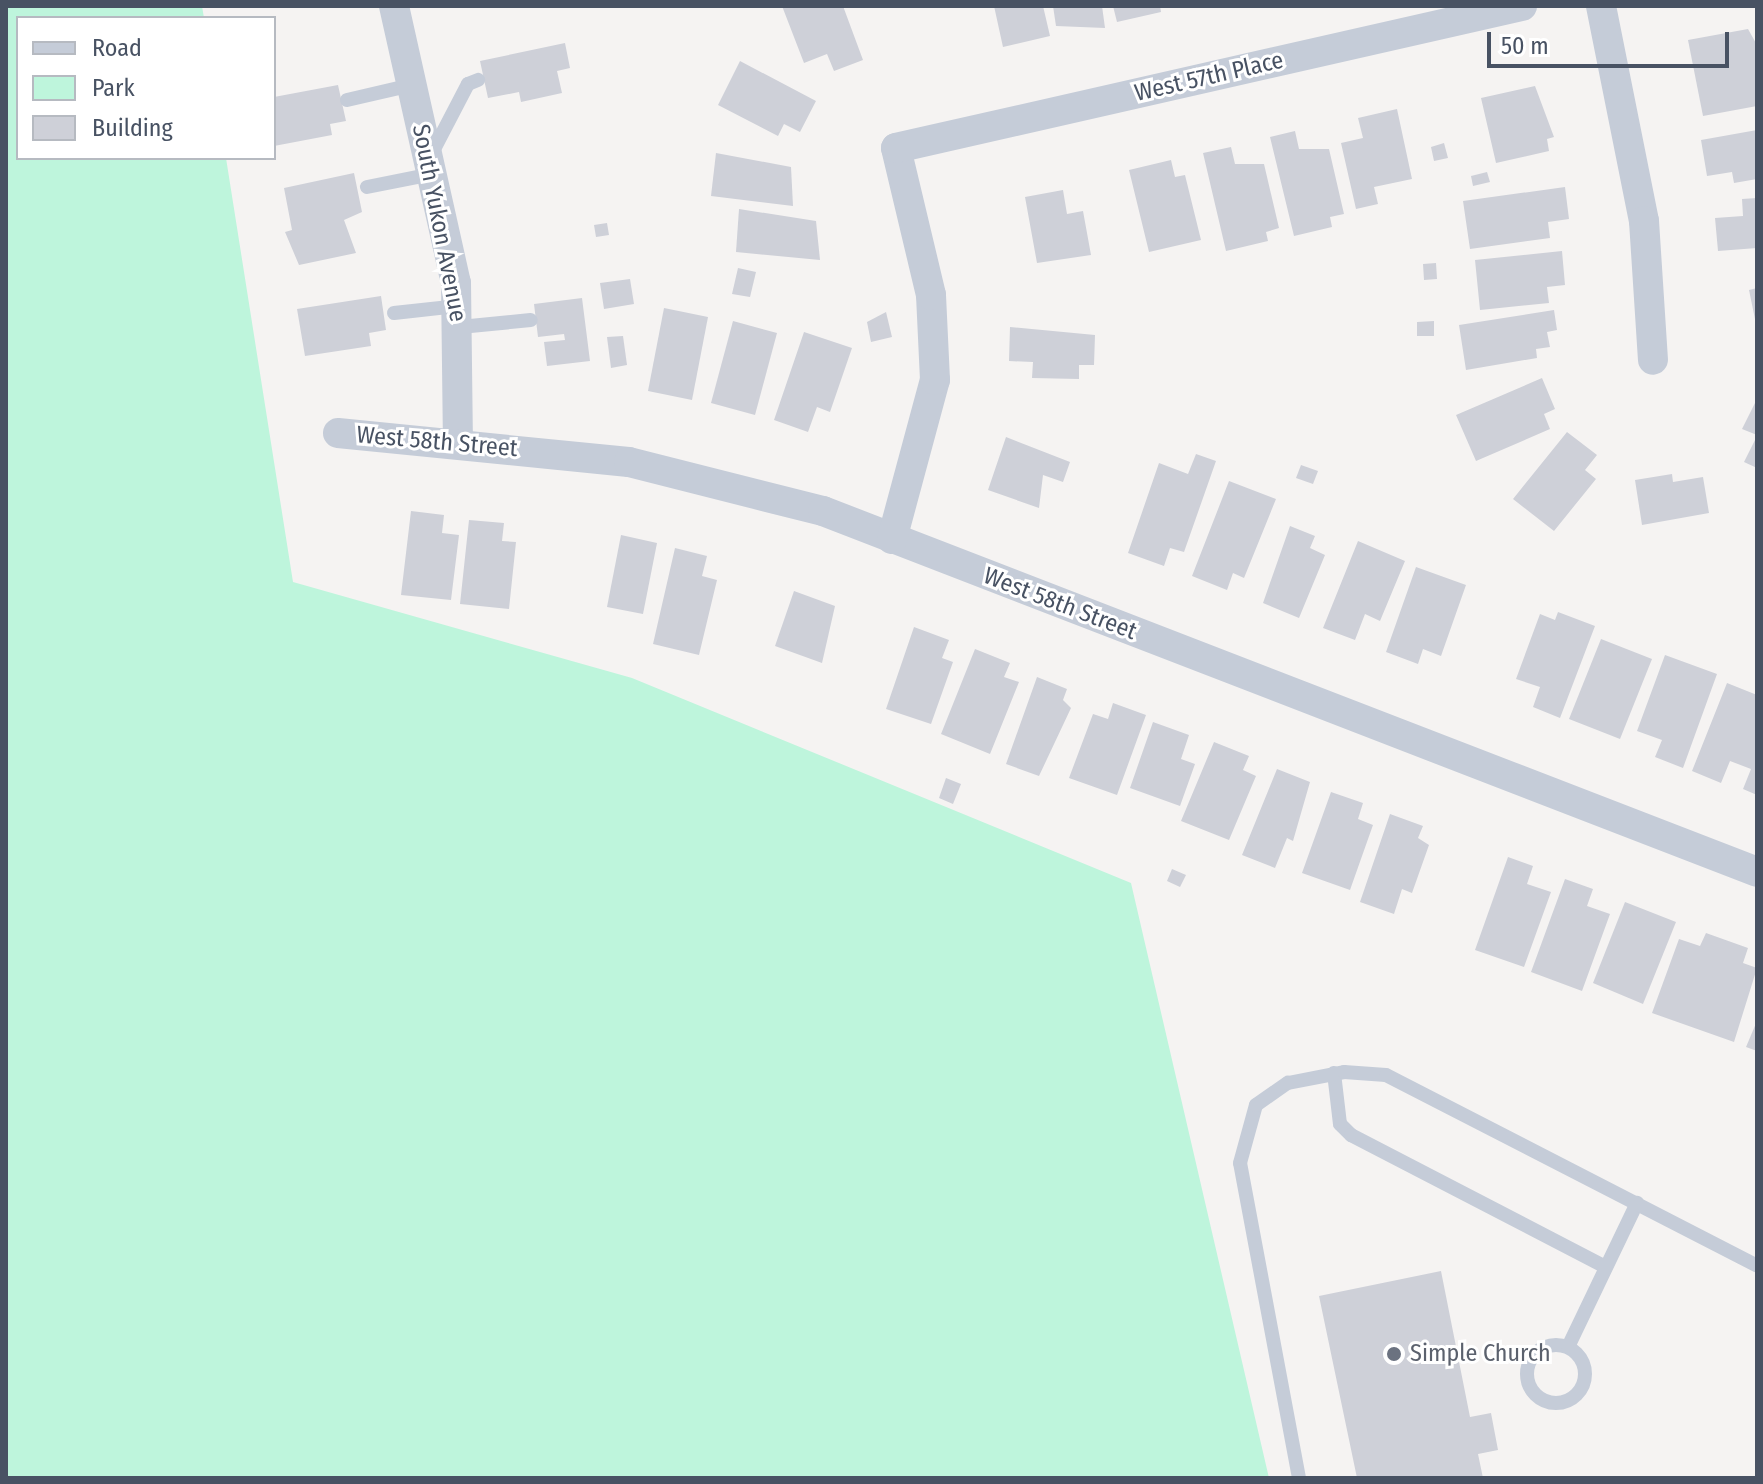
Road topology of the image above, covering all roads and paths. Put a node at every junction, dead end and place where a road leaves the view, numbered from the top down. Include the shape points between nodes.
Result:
1 (394, 6) edge
2 (1522, 6) edge
3 (1601, 6) edge
4 (478, 80) dead end
5 (412, 85) junction
6 (347, 100) dead end
7 (430, 167) junction
8 (367, 187) dead end
9 (394, 313) dead end
10 (460, 316) junction
11 (531, 320) dead end
12 (1653, 360) dead end
13 (338, 433) dead end
14 (458, 443) junction
15 (892, 539) junction
16 (1757, 872) edge
17 (1334, 1073) junction
18 (1637, 1203) junction
19 (1604, 1266) junction
20 (1757, 1266) edge
21 (1568, 1347) junction
22 (1299, 1478) edge

1 - 5 street, South Yukon Avenue
2 - 15 street, West 57th Place via 896,148 931,295 935,380
3 - 12 street via 1644,221
4 - 7 lane via 468,84
5 - 6 lane
5 - 7 street, South Yukon Avenue
7 - 8 lane
7 - 10 street, South Yukon Avenue
9 - 10 lane
10 - 11 lane
10 - 14 street, South Yukon Avenue
13 - 14 street, West 58th Street
14 - 15 street, West 58th Street via 698,475
15 - 16 street, West 58th Street
17 - 18 lane via 1386,1075
17 - 19 lane via 1340,1124 1351,1135
17 - 22 lane via 1268,1092 1248,1118 1240,1148
18 - 19 lane
18 - 20 lane
19 - 21 lane
21 - 21 lane via 1545,1346 1529,1362 1528,1385 1544,1401 1567,1401 1583,1385 1583,1363

